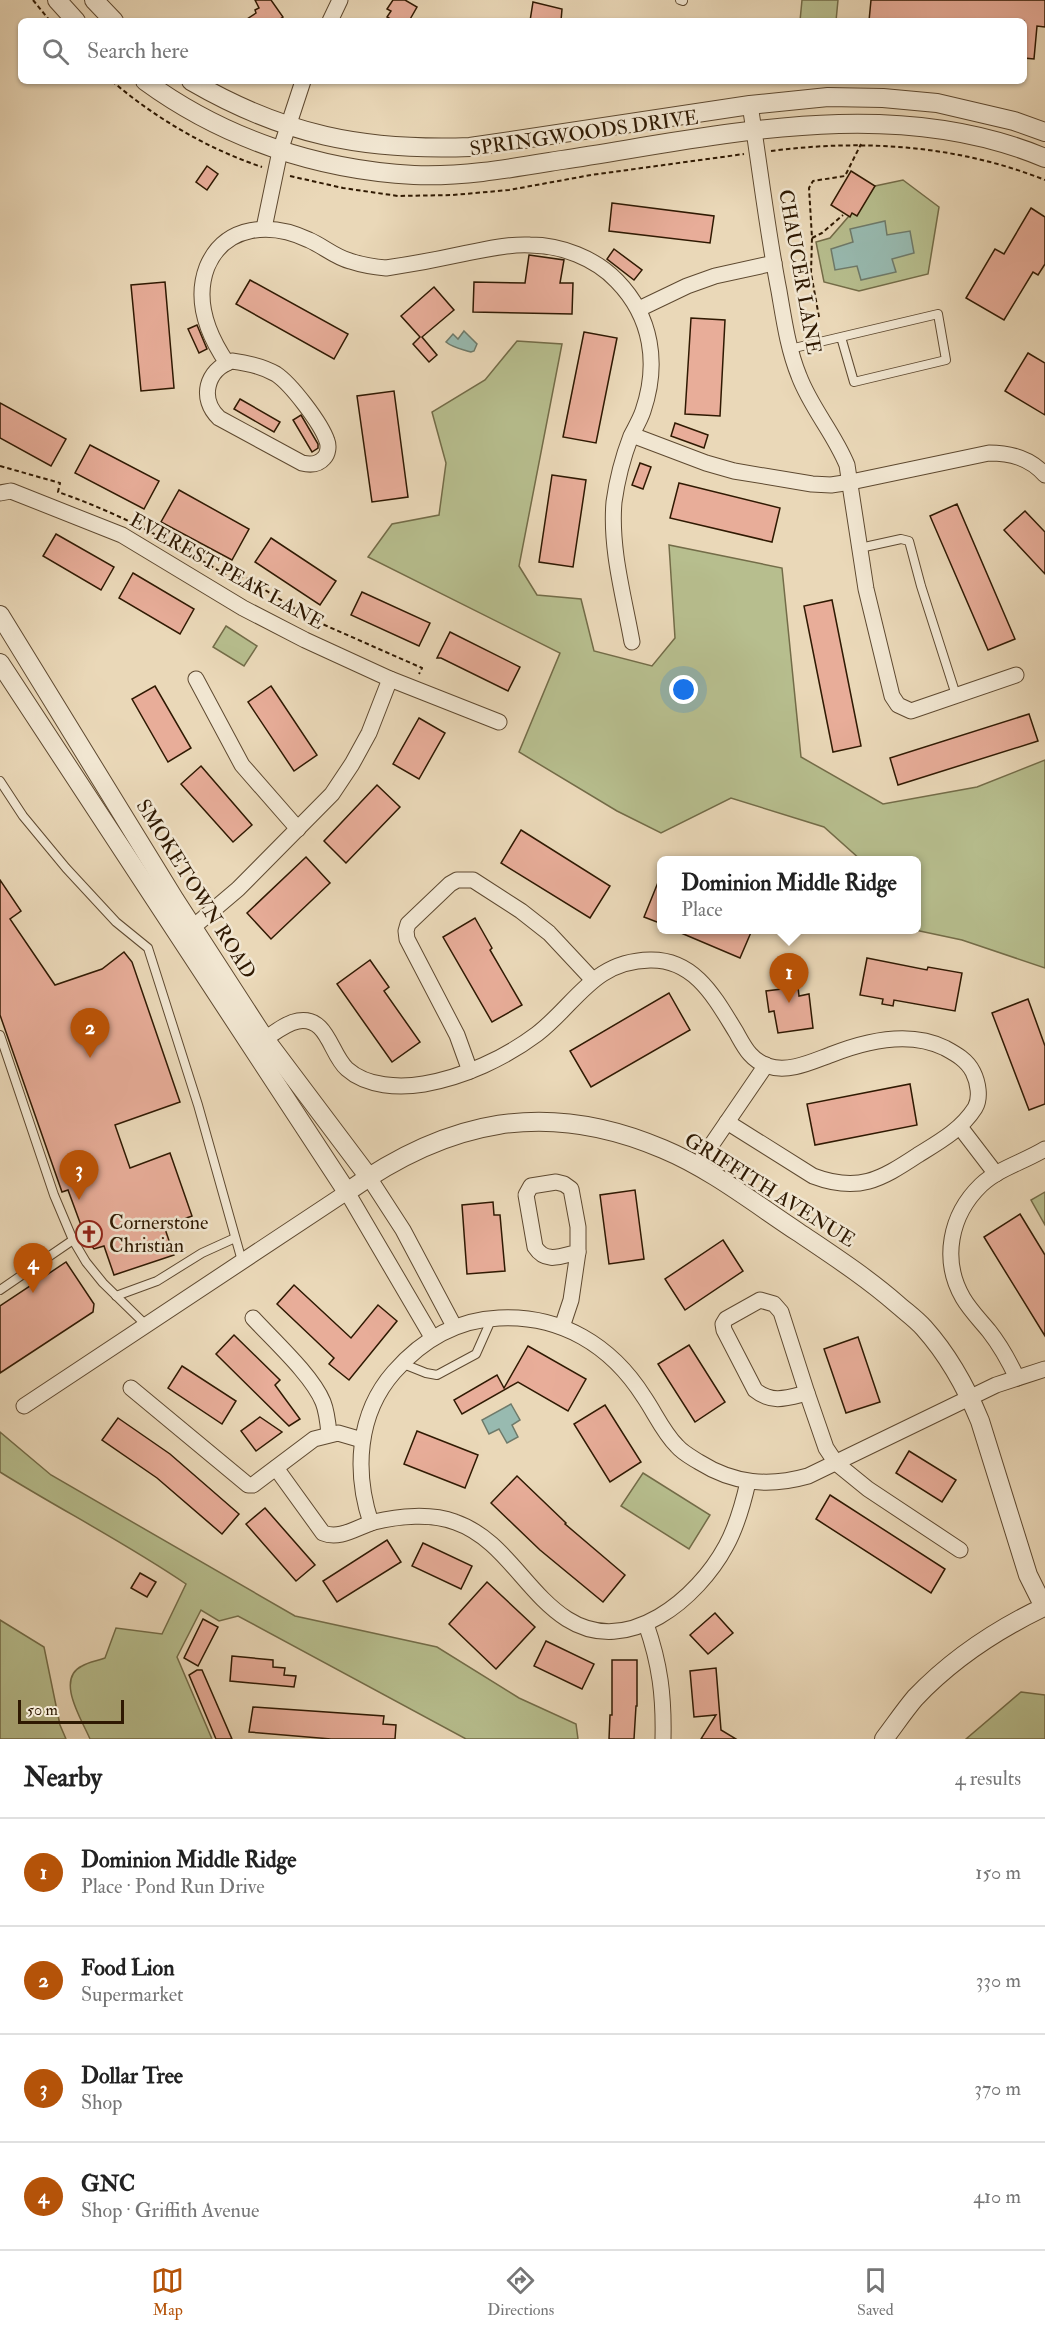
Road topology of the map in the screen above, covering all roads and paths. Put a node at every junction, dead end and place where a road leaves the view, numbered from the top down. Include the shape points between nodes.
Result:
1 (33, 0) edge
2 (57, 0) edge
3 (94, 0) edge
4 (340, 0) edge
5 (48, 18) edge
6 (73, 18) edge
7 (111, 18) edge
8 (331, 18) edge
9 (150, 84) edge
10 (197, 84) edge
11 (302, 84) edge
12 (750, 105) junction
13 (287, 125) junction
14 (754, 132) junction
15 (1045, 132) edge
16 (861, 144) dead end
17 (280, 151) junction
18 (1045, 158) edge
19 (843, 215) dead end
20 (264, 228) junction
21 (812, 238) junction
22 (774, 263) junction
23 (639, 309) junction
24 (819, 317) dead end
25 (841, 337) junction
26 (790, 349) junction
27 (227, 363) junction
28 (632, 435) junction
29 (0, 466) edge
30 (1045, 475) edge
31 (851, 482) junction
32 (0, 493) edge
33 (860, 548) junction
34 (0, 615) edge
35 (632, 642) dead end
36 (0, 663) edge
37 (1016, 675) dead end
38 (417, 678) dead end
39 (196, 679) dead end
40 (390, 679) junction
41 (956, 695) junction
42 (499, 723) dead end
43 (0, 780) edge
44 (298, 829) junction
45 (192, 928) junction
46 (592, 979) junction
47 (0, 1035) edge
48 (265, 1039) junction
49 (766, 1065) junction
50 (470, 1071) junction
51 (727, 1122) junction
52 (960, 1127) junction
53 (1045, 1149) edge
54 (697, 1166) junction
55 (996, 1174) junction
56 (368, 1176) junction
57 (347, 1192) junction
58 (235, 1238) junction
59 (73, 1240) junction
60 (578, 1252) junction
61 (242, 1261) junction
62 (0, 1290) edge
63 (116, 1296) junction
64 (253, 1318) dead end
65 (492, 1318) junction
66 (145, 1324) junction
67 (454, 1326) junction
68 (562, 1326) junction
69 (432, 1337) junction
70 (401, 1363) junction
71 (1045, 1369) edge
72 (1017, 1378) junction
73 (131, 1388) dead end
74 (807, 1393) junction
75 (970, 1397) junction
76 (24, 1406) dead end
77 (329, 1434) junction
78 (362, 1440) junction
79 (836, 1463) junction
80 (276, 1467) junction
81 (748, 1482) junction
82 (371, 1523) junction
83 (960, 1550) dead end
84 (1044, 1608) edge
85 (646, 1624) junction
86 (663, 1739) edge
87 (884, 1739) edge

1 - 5 path
2 - 6 street
3 - 7 street
4 - 8 street
9 - 17 street, SPRINGWOODS DRIVE via 229,132
10 - 13 street, SPRINGWOODS DRIVE via 251,112
11 - 13 street
12 - 13 street, SPRINGWOODS DRIVE via 470,147 428,149 344,141
12 - 14 street, CHAUCER LANE
12 - 15 street, SPRINGWOODS DRIVE via 828,97 883,98 937,103
13 - 17 street
14 - 17 street, SPRINGWOODS DRIVE via 453,175 368,171
14 - 18 street, SPRINGWOODS DRIVE via 830,123 908,126 1000,143
14 - 22 street, CHAUCER LANE
16 - 21 path via 844,176 813,182 809,188
17 - 20 street
19 - 21 path
20 - 23 street via 294,233 348,261 386,268 506,246 532,244 557,248 596,264 627,291
20 - 27 street via 239,233 227,241 210,261 205,274 202,293 208,330
21 - 24 path via 811,273
22 - 23 street via 696,283
22 - 26 street, CHAUCER LANE
23 - 28 street via 650,344 651,366 645,404
25 - 25 lane via 938,315 946,360 854,381
25 - 26 lane
26 - 31 street, CHAUCER LANE via 812,405 848,465
27 - 27 street via 262,367 292,387 326,438 324,458 318,463 302,463 219,418 206,394 212,374
28 - 31 street via 734,471 813,484
28 - 35 street via 618,476 614,530
29 - 38 path via 60,483 58,492 156,534 237,582 243,576 310,619 422,668
30 - 31 street via 1018,456 990,453
31 - 33 street, CHAUCER LANE
32 - 40 street, EVEREST PEAK LANE via 11,490 122,535 243,608
33 - 41 lane via 901,538 909,541
33 - 41 street, CHAUCER LANE via 892,696 898,705 911,711
34 - 45 street, SMOKETOWN ROAD
36 - 57 street, SMOKETOWN ROAD
37 - 41 street
39 - 44 street via 242,765
40 - 42 street, EVEREST PEAK LANE
40 - 44 street via 352,764 332,794
43 - 58 lane via 23,816 66,868 116,922 148,948
44 - 45 street
45 - 48 street, SMOKETOWN ROAD
46 - 49 street via 637,961 668,962 686,968 709,989 745,1050
46 - 50 street via 535,1035
46 - 50 street via 549,933 521,911 473,880 450,884 408,924 406,931 457,1035
47 - 59 lane
48 - 50 street via 293,1022 314,1022 338,1060 360,1078 374,1083 422,1084
48 - 56 street, SMOKETOWN ROAD
49 - 51 street
49 - 52 street via 795,1067 874,1041 923,1040 953,1052 974,1075 978,1102
51 - 52 street via 813,1176 842,1185 884,1177
51 - 54 street
52 - 55 street
53 - 55 street
54 - 56 street, GRIFFITH AVENUE via 663,1149 594,1126 527,1121 472,1129 440,1139
54 - 75 street, GRIFFITH AVENUE via 882,1291 922,1326 942,1350
55 - 72 street via 966,1202 957,1219 951,1242 952,1268 963,1298 996,1340
56 - 57 street, GRIFFITH AVENUE
56 - 67 street via 403,1230
57 - 61 street, GRIFFITH AVENUE
57 - 69 street
58 - 61 lane
58 - 63 lane via 157,1281
59 - 62 lane
59 - 63 lane via 86,1262
60 - 60 street via 571,1189 556,1182 531,1186 526,1195 535,1247 551,1258
60 - 68 street via 571,1300
61 - 66 street, GRIFFITH AVENUE
63 - 66 lane
64 - 77 street via 314,1386 327,1417
65 - 67 street
65 - 68 street via 518,1317
65 - 70 lane via 476,1354 437,1375
66 - 76 street, GRIFFITH AVENUE
67 - 69 street
68 - 81 street via 591,1342 627,1374 677,1446 708,1467
69 - 70 street
70 - 78 street via 378,1396
71 - 72 street
72 - 75 street
73 - 80 street via 248,1485
74 - 74 street via 781,1312 774,1304 755,1301 726,1319 724,1330 755,1390 771,1400
74 - 79 street via 826,1448
75 - 79 street
75 - 84 street, GRIFFITH AVENUE via 1028,1575
77 - 78 street
77 - 80 street via 314,1439
78 - 82 street via 361,1473
79 - 81 street via 788,1481
79 - 83 street
80 - 82 street via 323,1533 338,1535
81 - 85 street via 737,1522 713,1568 679,1604
82 - 85 street via 435,1517 469,1527 487,1539 567,1619 607,1630
84 - 87 street via 992,1634 963,1655 914,1699
85 - 86 street via 662,1679

